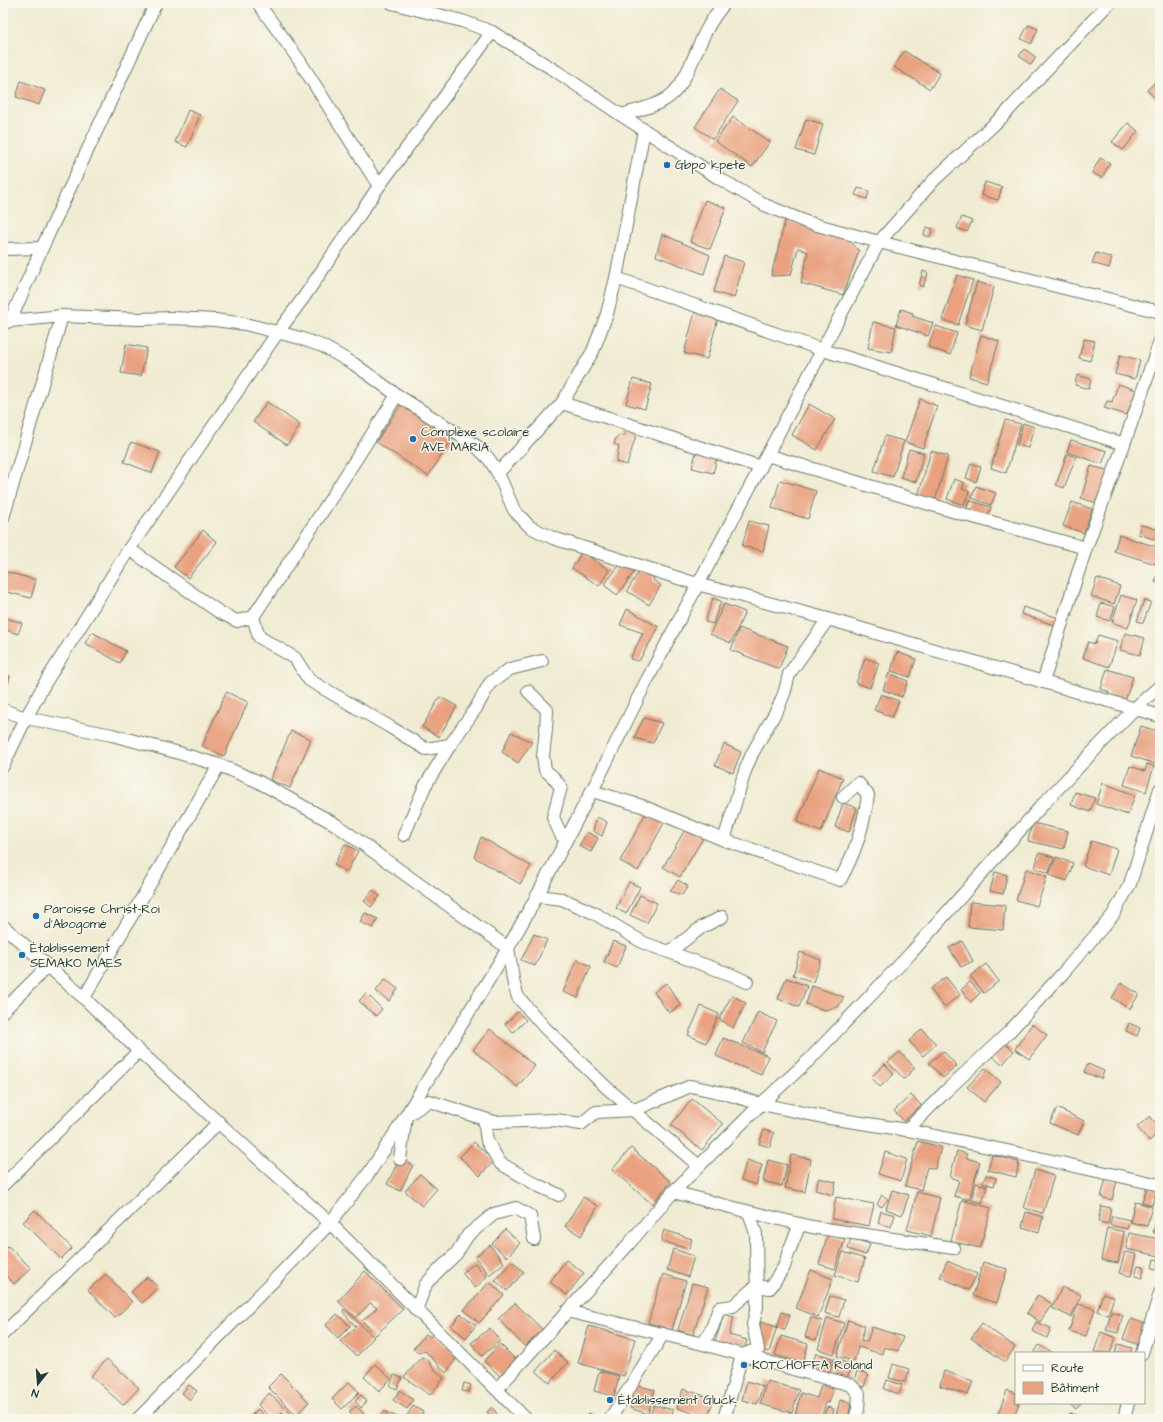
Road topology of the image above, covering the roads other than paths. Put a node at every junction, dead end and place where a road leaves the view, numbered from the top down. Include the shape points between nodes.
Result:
1 (156, 3) edge
2 (258, 3) edge
3 (392, 3) edge
4 (725, 3) edge
5 (1109, 3) edge
6 (492, 32) junction
7 (621, 115) junction
8 (644, 130) junction
9 (379, 186) junction
10 (879, 242) junction
11 (42, 248) junction
12 (3, 249) edge
13 (616, 278) junction
14 (1160, 312) edge
15 (62, 316) junction
16 (6, 322) edge
17 (278, 332) junction
18 (1160, 341) edge
19 (822, 350) junction
20 (397, 395) junction
21 (562, 403) junction
22 (1124, 444) junction
23 (767, 455) junction
24 (761, 467) junction
25 (498, 473) junction
26 (3, 518) edge
27 (1086, 548) junction
28 (129, 549) junction
29 (697, 584) junction
30 (253, 617) junction
31 (828, 619) junction
32 (542, 661) dead end
33 (1043, 682) junction
34 (1160, 686) edge
35 (528, 691) dead end
36 (1135, 708) junction
37 (3, 710) edge
38 (1160, 716) edge
39 (26, 718) junction
40 (450, 745) junction
41 (219, 765) junction
42 (3, 766) edge
43 (1160, 790) edge
44 (592, 791) junction
45 (842, 796) dead end
46 (570, 834) junction
47 (404, 835) dead end
48 (724, 840) junction
49 (537, 896) junction
50 (722, 917) dead end
51 (3, 926) edge
52 (508, 948) junction
53 (669, 952) junction
54 (48, 966) junction
55 (747, 982) dead end
56 (84, 998) junction
57 (3, 1011) edge
58 (139, 1051) junction
59 (761, 1104) junction
60 (634, 1110) junction
61 (406, 1116) junction
62 (484, 1118) junction
63 (219, 1122) junction
64 (907, 1130) junction
65 (400, 1159) dead end
66 (699, 1166) junction
67 (3, 1185) edge
68 (1160, 1185) edge
69 (673, 1192) junction
70 (559, 1195) dead end
71 (749, 1212) junction
72 (330, 1223) junction
73 (800, 1224) junction
74 (534, 1238) dead end
75 (954, 1248) dead end
76 (756, 1286) junction
77 (1160, 1293) edge
78 (416, 1310) junction
79 (567, 1311) junction
80 (3, 1334) edge
81 (663, 1334) junction
82 (703, 1344) junction
83 (1142, 1352) edge
84 (742, 1354) junction
85 (497, 1389) junction
86 (1128, 1404) edge
87 (138, 1419) edge
88 (526, 1419) edge
89 (610, 1419) edge
90 (724, 1419) edge
91 (855, 1419) edge
92 (1124, 1419) edge

1 - 11 street
2 - 9 street via 299,60
3 - 6 street via 462,21
4 - 7 street via 706,32 680,86 671,96
5 - 10 street via 1003,116 934,180
6 - 7 street
6 - 9 street
7 - 8 street
8 - 10 street via 765,205 806,222
8 - 13 street
9 - 17 street via 304,298
10 - 14 street
10 - 19 street
11 - 12 street
11 - 16 street
13 - 19 street
13 - 21 street via 607,314 593,351
15 - 16 street
15 - 17 street via 215,320
15 - 26 street
17 - 20 street via 322,346 354,364
17 - 28 street
18 - 22 street
19 - 22 street
19 - 23 street
20 - 25 street via 475,445 489,458
20 - 30 street
21 - 24 street
21 - 25 street
22 - 27 street
23 - 24 street
23 - 27 street
24 - 29 street
25 - 29 street via 514,510 530,527 553,538
27 - 33 street
28 - 30 street via 220,612 237,621
28 - 39 street
29 - 31 street
29 - 44 street
30 - 40 street via 259,637 295,658 309,680 426,749
31 - 33 street
31 - 48 street via 789,674 780,706 745,771
32 - 40 street via 510,669 490,683
33 - 36 street
34 - 36 street
35 - 46 street via 547,710 542,756 545,770 561,787 553,817 561,835
36 - 38 street
36 - 59 street via 1044,803 911,953 809,1060
37 - 39 street
39 - 41 street via 112,735
39 - 42 street
40 - 47 street via 426,786
41 - 52 street via 257,781 335,824
41 - 56 street
43 - 64 street via 1130,884 1113,915 1009,1032
44 - 46 street
44 - 48 street via 642,806
45 - 48 street via 858,784 868,795 850,862 840,880
46 - 49 street
49 - 52 street
49 - 53 street via 562,899 594,913 644,943
50 - 53 street via 702,927
51 - 54 street
52 - 60 street via 518,997 562,1046
52 - 61 street
53 - 55 street via 732,974
54 - 56 street
54 - 57 street
56 - 58 street
58 - 63 street
58 - 67 street
59 - 60 street via 691,1086
59 - 64 street
59 - 66 street
60 - 62 street via 596,1112 581,1124 556,1120 494,1122
60 - 66 street
61 - 62 street via 429,1101
61 - 65 street
61 - 72 street via 369,1173
62 - 70 street via 487,1141 500,1163
63 - 72 street
63 - 80 street
64 - 68 street
66 - 69 street
69 - 71 street
69 - 79 street
71 - 73 street
71 - 76 street via 756,1234
72 - 78 street
72 - 87 street
73 - 75 street
73 - 76 street via 784,1267 770,1288
74 - 78 street via 530,1216 516,1208 494,1214 468,1235 456,1254 426,1284
76 - 82 street via 733,1306 719,1308
76 - 84 street via 757,1307 753,1324 758,1349
77 - 83 street
78 - 85 street
79 - 81 street
79 - 85 street
81 - 82 street
81 - 89 street
82 - 84 street
84 - 90 street
84 - 91 street via 851,1385 859,1394
85 - 88 street
86 - 92 street

